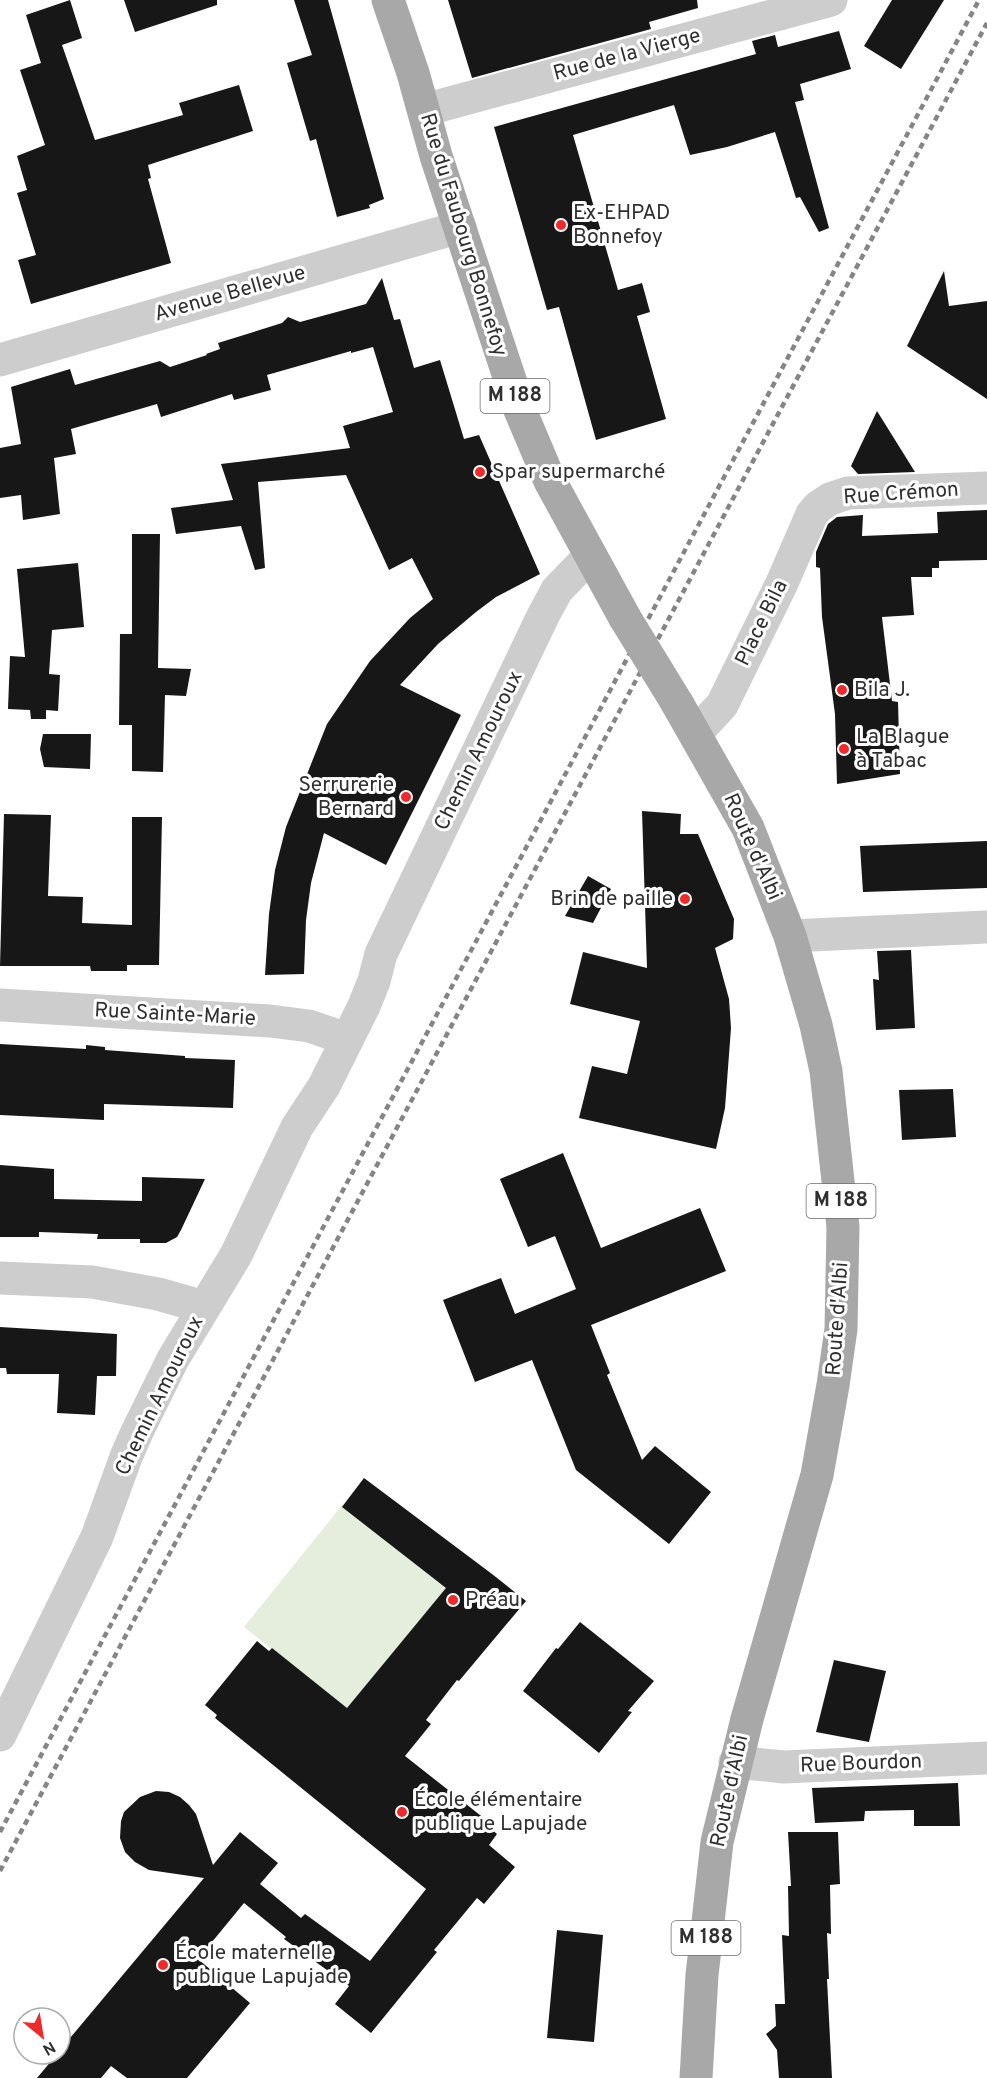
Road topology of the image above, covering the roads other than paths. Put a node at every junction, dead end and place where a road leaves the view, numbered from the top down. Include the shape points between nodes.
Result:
1 (388, 0) edge
2 (831, 0) edge
3 (424, 110) junction
4 (460, 227) junction
5 (0, 360) edge
6 (987, 488) edge
7 (818, 507) joint
8 (590, 556) junction
9 (618, 606) joint
10 (696, 733) junction
11 (987, 927) edge
12 (790, 936) junction
13 (0, 1005) edge
14 (336, 1035) junction
15 (0, 1278) edge
16 (204, 1307) junction
17 (0, 1735) edge
18 (987, 1758) edge
19 (735, 1762) junction
20 (696, 2078) edge

1 - 3 main road, Rue du Faubourg Bonnefoy / M 188
2 - 3 street, Rue de la Vierge
3 - 4 main road, Rue du Faubourg Bonnefoy / M 188
4 - 5 street, Avenue Bellevue
4 - 8 main road, Rue du Faubourg Bonnefoy / M 188 via 520,410 550,481
6 - 7 street, Rue Crémon via 848,494
7 - 10 street, Place Bila via 722,705
8 - 9 main road, Rue du Faubourg Bonnefoy / M 188
8 - 14 street, Chemin Amouroux via 557,590 543,616 381,954 364,1006
9 - 10 main road, Route d'Albi / M 188, bridge
10 - 12 main road, Route d'Albi / M 188 via 748,828
11 - 12 street
12 - 19 main road, Route d'Albi / M 188 via 826,1071 843,1227 841,1329 817,1475
13 - 14 street, Rue Sainte-Marie via 270,1021 309,1026
14 - 16 street, Chemin Amouroux via 324,1086 297,1126 236,1255
15 - 16 street via 92,1282
16 - 17 street, Chemin Amouroux via 137,1432 97,1537
18 - 19 street, Rue Bourdon via 784,1767
19 - 20 main road, Route d'Albi / M 188 via 717,1842 702,1975

